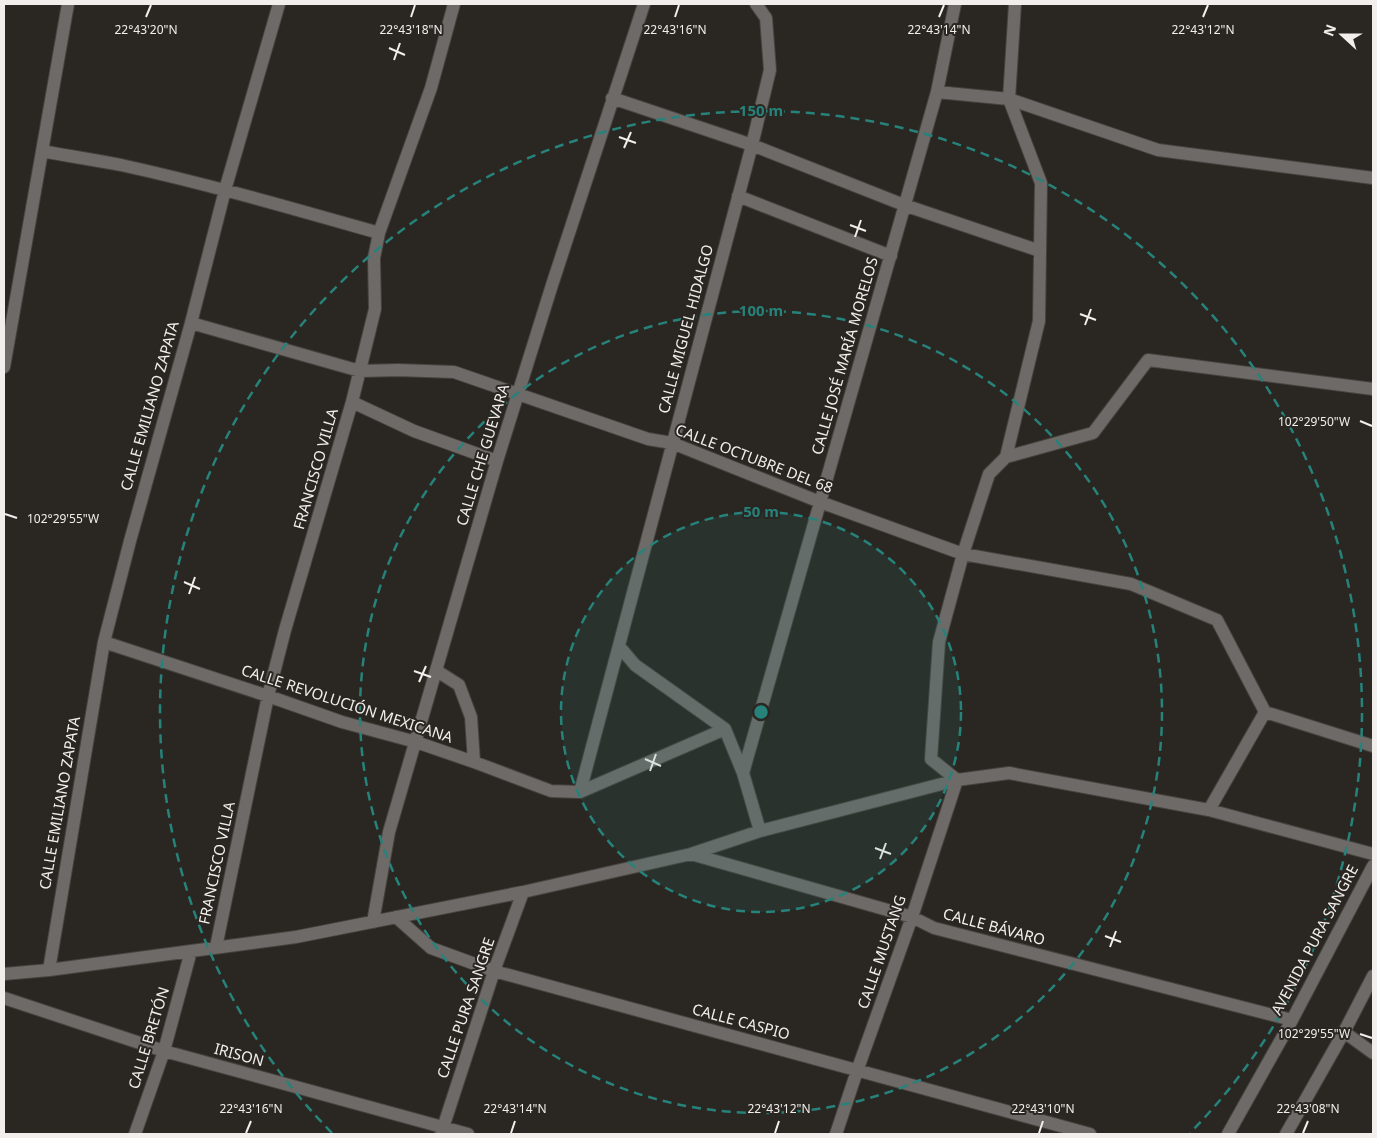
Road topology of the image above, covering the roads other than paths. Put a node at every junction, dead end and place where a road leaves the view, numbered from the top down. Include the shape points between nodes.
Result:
1 (68, 4) edge
2 (279, 4) edge
3 (454, 4) edge
4 (644, 4) edge
5 (756, 4) edge
6 (955, 4) edge
7 (1015, 4) edge
8 (937, 92) junction
9 (612, 98) junction
10 (1008, 99) junction
11 (752, 145) junction
12 (42, 151) junction
13 (1373, 178) edge
14 (226, 190) junction
15 (738, 196) junction
16 (904, 205) junction
17 (379, 233) junction
18 (1040, 251) junction
19 (891, 256) junction
20 (191, 322) junction
21 (4, 367) edge
22 (360, 371) junction
23 (1373, 389) edge
24 (518, 394) junction
25 (352, 402) junction
26 (672, 443) junction
27 (1006, 457) junction
28 (497, 461) junction
29 (820, 502) junction
30 (963, 554) junction
31 (104, 642) junction
32 (618, 646) junction
33 (437, 671) junction
34 (268, 696) junction
35 (1265, 712) junction
36 (724, 728) junction
37 (416, 742) junction
38 (1373, 746) edge
39 (474, 762) junction
40 (743, 773) junction
41 (957, 780) junction
42 (580, 792) junction
43 (1209, 810) junction
44 (760, 831) junction
45 (692, 854) junction
46 (1373, 854) edge
47 (1373, 866) edge
48 (523, 892) junction
49 (396, 917) junction
50 (912, 917) junction
51 (373, 922) junction
52 (216, 947) junction
53 (191, 951) junction
54 (49, 970) junction
55 (494, 971) junction
56 (4, 974) edge
57 (1373, 976) edge
58 (4, 998) edge
59 (1292, 1020) junction
60 (1344, 1032) junction
61 (164, 1051) junction
62 (1373, 1053) edge
63 (857, 1071) junction
64 (442, 1131) edge
65 (135, 1134) edge
66 (468, 1134) edge
67 (836, 1134) edge
68 (1090, 1134) edge
69 (1228, 1134) edge
70 (1286, 1134) edge

1 - 12 street
2 - 14 street, CALLE EMILIANO ZAPATA
3 - 17 street, FRANCISCO VILLA via 431,88
4 - 9 street, CALLE CHE GUEVARA
5 - 11 street, CALLE MIGUEL HIDALGO via 766,18 770,70
6 - 8 street, CALLE JOSÉ MARÍA MORELOS
7 - 10 street
8 - 10 street
8 - 16 street, CALLE JOSÉ MARÍA MORELOS
9 - 11 street
9 - 24 street, CALLE CHE GUEVARA
10 - 13 street via 1158,150
10 - 18 street via 1040,183
11 - 15 street, CALLE MIGUEL HIDALGO
11 - 16 street
12 - 14 street
12 - 21 street
14 - 17 street
14 - 20 street, CALLE EMILIANO ZAPATA
15 - 19 street
15 - 26 street, CALLE MIGUEL HIDALGO
16 - 18 street
16 - 19 street, CALLE JOSÉ MARÍA MORELOS
17 - 22 street, FRANCISCO VILLA via 374,258 375,308
18 - 27 street via 1039,321
19 - 29 street, CALLE JOSÉ MARÍA MORELOS
20 - 22 street, CALLE OCTUBRE DEL 68
20 - 31 street, CALLE EMILIANO ZAPATA
22 - 24 street, CALLE OCTUBRE DEL 68 via 454,372
22 - 25 street, FRANCISCO VILLA
23 - 27 street via 1148,360 1093,433
24 - 26 street, CALLE OCTUBRE DEL 68 via 648,439
24 - 28 street, CALLE CHE GUEVARA
25 - 28 street via 414,431
25 - 34 street, FRANCISCO VILLA
26 - 29 street, CALLE OCTUBRE DEL 68
26 - 32 street, CALLE MIGUEL HIDALGO
27 - 30 street via 989,474
28 - 33 street, CALLE CHE GUEVARA
29 - 30 street, CALLE OCTUBRE DEL 68
29 - 40 street, CALLE JOSÉ MARÍA MORELOS
30 - 35 street, CALLE OCTUBRE DEL 68 via 1131,584 1216,620
30 - 41 street via 939,642 931,759
31 - 34 street, CALLE REVOLUCIÓN MEXICANA
31 - 54 street, CALLE EMILIANO ZAPATA
32 - 36 street via 635,665
32 - 42 street, CALLE MIGUEL HIDALGO
33 - 37 street, CALLE CHE GUEVARA
33 - 39 street via 459,685 471,717
34 - 37 street, CALLE REVOLUCIÓN MEXICANA via 342,722
34 - 52 street, FRANCISCO VILLA
35 - 38 street
35 - 43 street
36 - 40 street
36 - 42 street
37 - 39 street, CALLE REVOLUCIÓN MEXICANA
37 - 51 street, CALLE CHE GUEVARA via 389,832
39 - 42 street, CALLE REVOLUCIÓN MEXICANA via 551,791
40 - 44 street
41 - 43 street via 1009,772
41 - 44 street
41 - 50 street, CALLE MUSTANG
43 - 46 street
44 - 45 street
45 - 48 street
45 - 50 street, CALLE BÁVARO
47 - 59 street, AVENIDA PURA SANGRE
48 - 49 street
48 - 55 street, CALLE PURA SANGRE
49 - 51 street
49 - 55 street, CALLE CASPIO via 431,948
50 - 59 street, CALLE BÁVARO via 934,928
50 - 63 street, CALLE MUSTANG
51 - 52 street via 296,937
52 - 53 street
53 - 54 street
53 - 61 street, CALLE BRETÓN
54 - 56 street
55 - 63 street, CALLE CASPIO
55 - 64 street, CALLE PURA SANGRE
57 - 60 street
58 - 61 street, IRISON
59 - 69 street, AVENIDA PURA SANGRE
60 - 62 street
60 - 70 street
61 - 64 street, IRISON
61 - 65 street, CALLE BRETÓN
63 - 67 street, CALLE MUSTANG
63 - 68 street, CALLE CASPIO
64 - 66 street, IRISON

